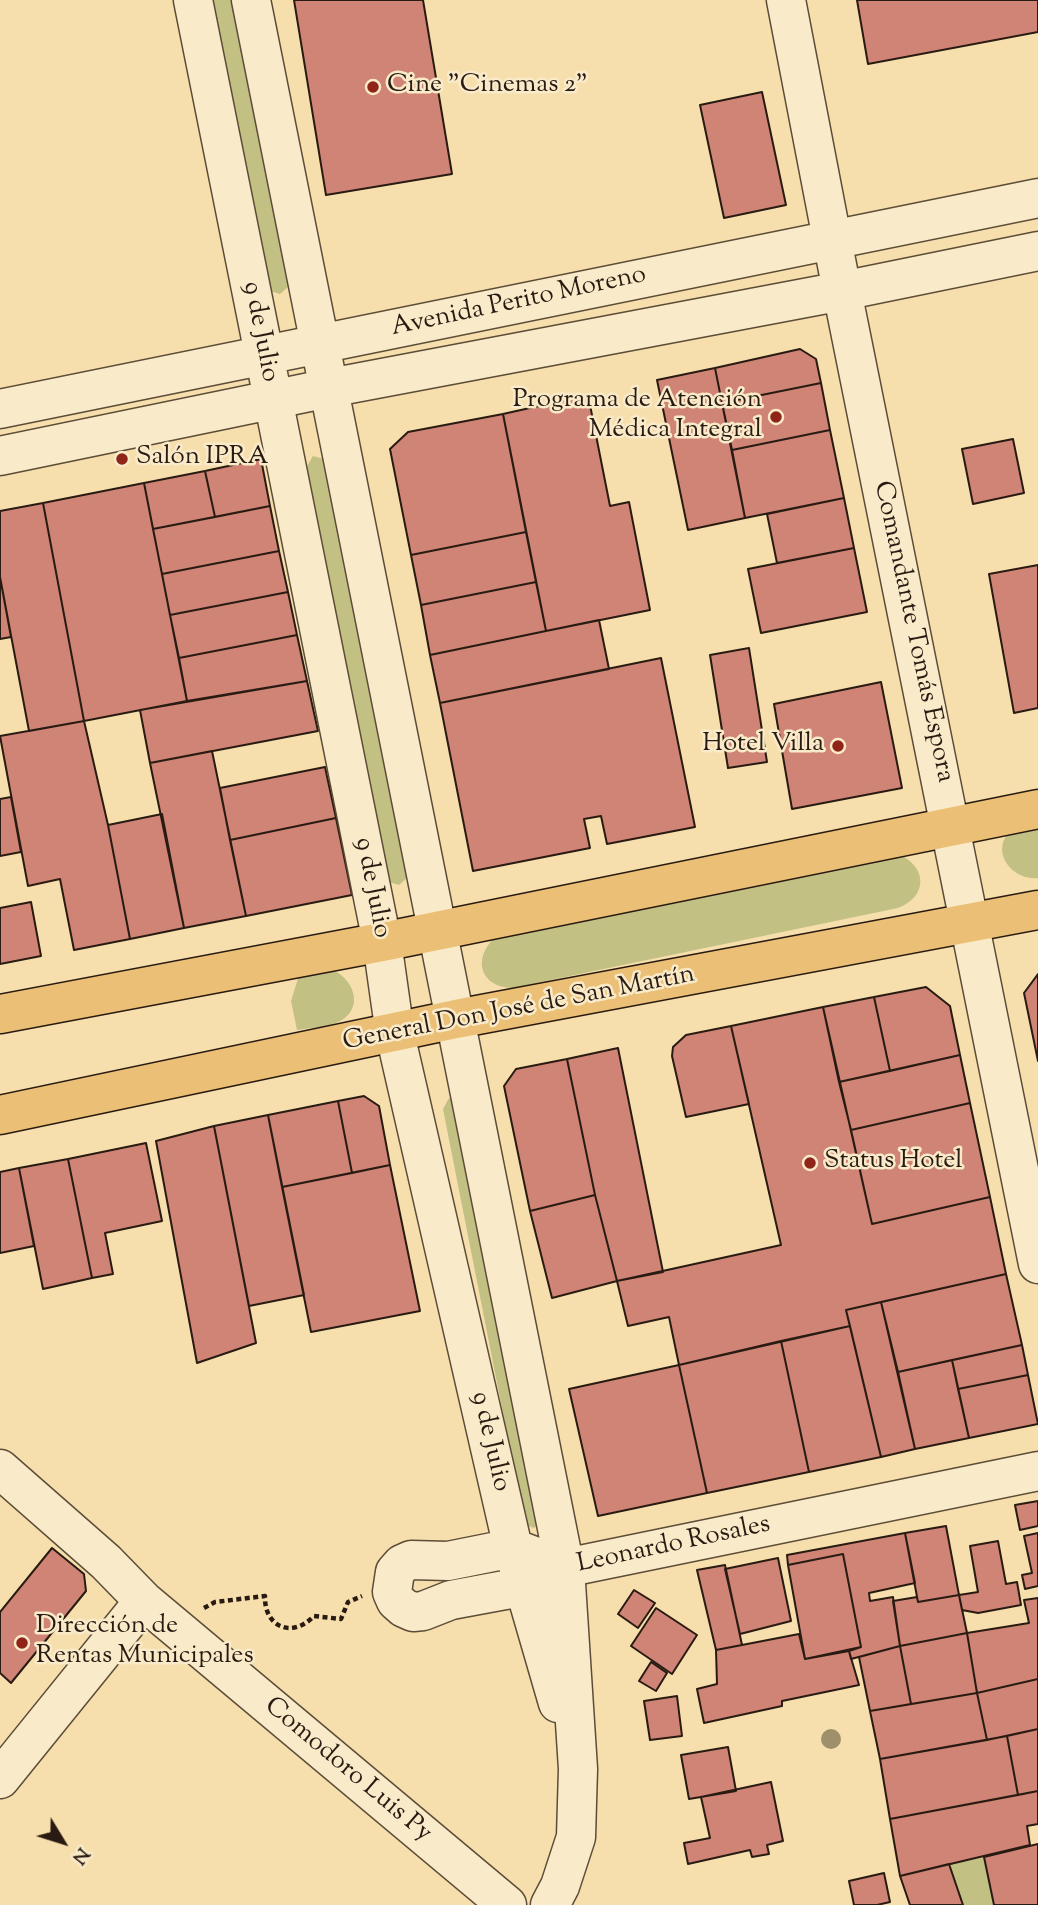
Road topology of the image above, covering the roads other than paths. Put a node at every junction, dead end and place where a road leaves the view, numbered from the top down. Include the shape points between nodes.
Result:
1 (193, 0) edge
2 (251, 0) edge
3 (786, 0) edge
4 (1038, 198) edge
5 (833, 239) junction
6 (1038, 251) edge
7 (842, 291) junction
8 (320, 344) junction
9 (264, 355) junction
10 (329, 388) junction
11 (273, 401) junction
12 (0, 409) edge
13 (0, 456) edge
14 (1038, 809) edge
15 (951, 826) junction
16 (1038, 910) edge
17 (969, 924) junction
18 (437, 931) junction
19 (382, 942) junction
20 (0, 1014) edge
21 (456, 1019) junction
22 (395, 1034) junction
23 (0, 1115) edge
24 (1038, 1264) edge
25 (0, 1469) edge
26 (1038, 1471) edge
27 (513, 1548) junction
28 (565, 1574) junction
29 (523, 1585) junction
30 (144, 1601) junction
31 (578, 1769) junction
32 (0, 1779) edge
33 (507, 1905) edge
34 (550, 1905) edge

1 - 9 street, 9 de Julio
2 - 8 street, 9 de Julio
3 - 5 street, Comandante Tomás Espora
4 - 5 street, Avenida Perito Moreno
5 - 7 street, Comandante Tomás Espora
5 - 8 street, Avenida Perito Moreno
6 - 7 street, Avenida Perito Moreno
7 - 10 street, Avenida Perito Moreno
7 - 15 street, Comandante Tomás Espora
8 - 9 street, Avenida Perito Moreno
8 - 10 street, 9 de Julio
9 - 11 street, 9 de Julio
9 - 12 street, Avenida Perito Moreno
10 - 11 street, Avenida Perito Moreno
10 - 18 street, 9 de Julio
11 - 13 street, Avenida Perito Moreno
11 - 19 street, 9 de Julio
14 - 15 main road
15 - 17 street, Comandante Tomás Espora
15 - 18 main road
16 - 17 main road, General Don José de San Martín
17 - 21 main road, General Don José de San Martín
17 - 24 street, Comandante Tomás Espora
18 - 19 main road
18 - 21 street, 9 de Julio
19 - 20 main road
19 - 22 street, 9 de Julio
21 - 22 main road, General Don José de San Martín
21 - 28 street, 9 de Julio
22 - 23 main road, General Don José de San Martín
22 - 27 street, 9 de Julio
25 - 30 street, Comodoro Luis Py
26 - 28 street, Leonardo Rosales
27 - 28 street, Leonardo Rosales
27 - 29 street, 9 de Julio
27 - 29 street, Leonardo Rosales via 449,1561 411,1560 395,1572 392,1592 396,1601 413,1612
28 - 29 street, Leonardo Rosales
28 - 31 street, 9 de Julio
29 - 31 street, 9 de Julio
30 - 32 street
30 - 33 street, Comodoro Luis Py
31 - 34 street, 9 de Julio via 576,1837

